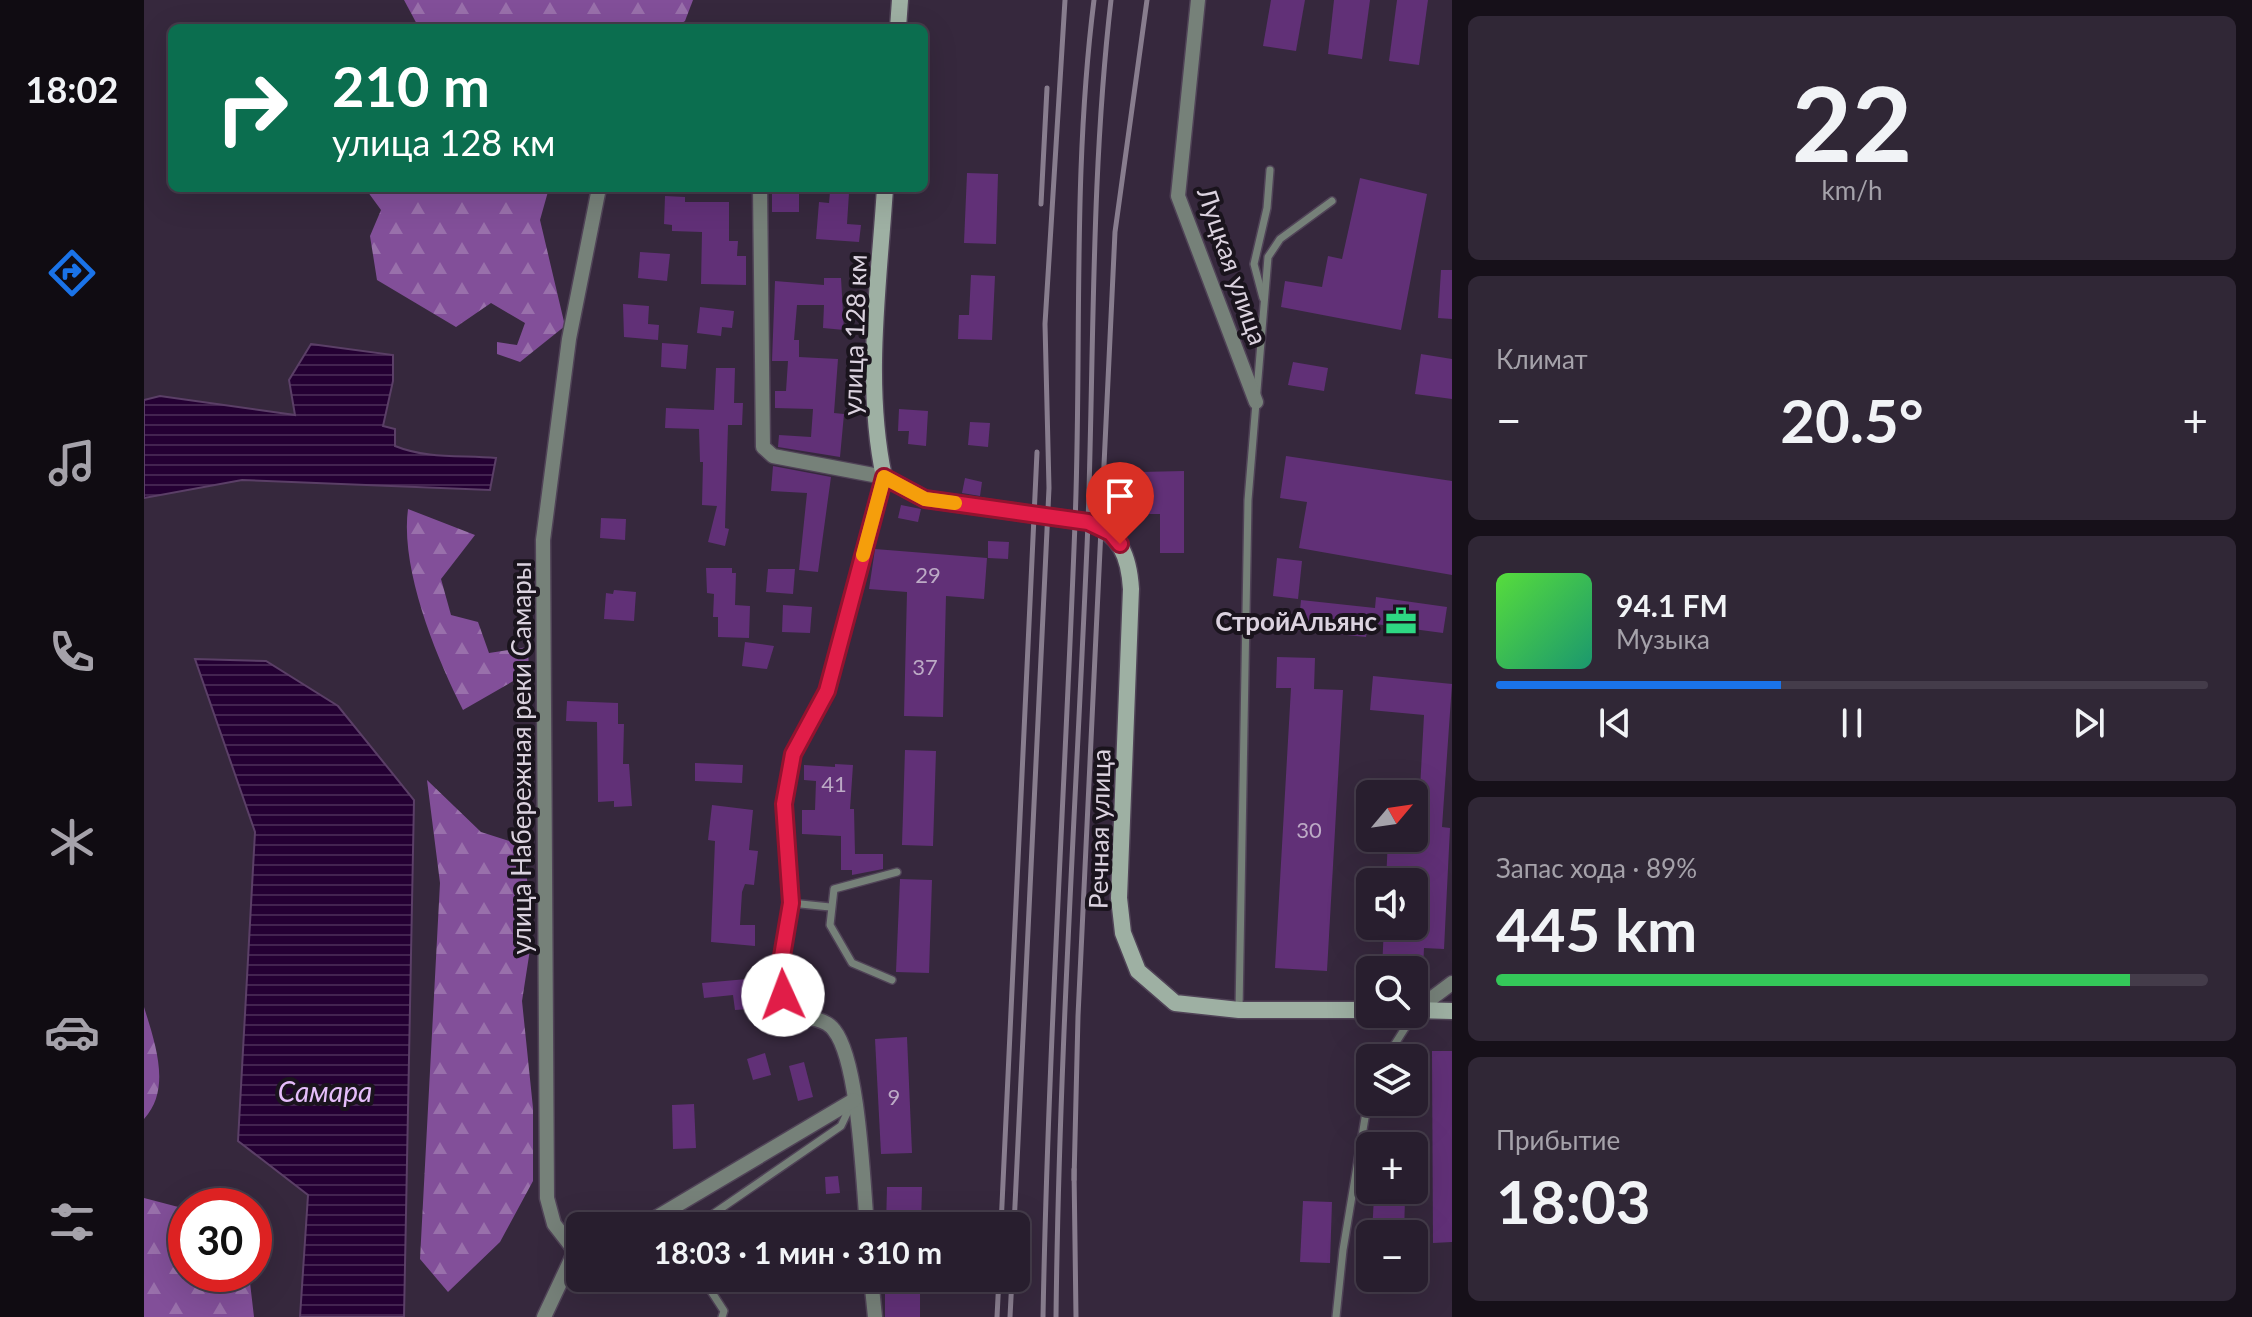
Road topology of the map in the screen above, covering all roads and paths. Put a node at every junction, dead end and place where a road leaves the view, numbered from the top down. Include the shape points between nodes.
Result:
1 (900, 0) edge
2 (1198, 0) edge
3 (898, 24) edge
4 (1270, 170) dead end
5 (598, 192) edge
6 (760, 192) edge
7 (885, 192) edge
8 (1332, 201) dead end
9 (1264, 304) junction
10 (1256, 402) junction
11 (884, 477) junction
12 (897, 872) dead end
13 (791, 903) junction
14 (830, 907) junction
15 (892, 980) dead end
16 (1452, 983) edge
17 (1428, 1001) edge
18 (1239, 1010) junction
19 (1356, 1010) edge
20 (1452, 1011) edge
21 (1428, 1012) edge
22 (854, 1100) junction
23 (1365, 1116) edge
24 (666, 1212) edge
25 (716, 1212) edge
26 (866, 1212) edge
27 (566, 1238) edge
28 (566, 1273) edge
29 (712, 1292) edge
30 (872, 1292) edge
31 (544, 1317) edge
32 (722, 1317) edge
33 (875, 1317) edge
34 (1336, 1317) edge

1 - 3 street
2 - 10 street, Луцкая улица via 1178,196
4 - 9 lane via 1254,264
5 - 27 street, улица Набережная реки Самары via 569,339 543,540 547,1198 554,1224
6 - 11 street via 763,447 773,456
7 - 11 street, улица 128 км via 873,377 875,436
8 - 9 lane via 1280,239 1268,257
9 - 10 lane
10 - 18 lane via 1248,500
11 - 13 street via 827,691 793,754 784,804
11 - 18 street, Речная улица via 925,499 1075,520 1111,533 1129,561 1131,589 1119,898 1123,933 1138,971 1175,1003
12 - 14 lane via 834,889
13 - 14 lane
13 - 22 street via 779,974 788,1015 834,1029
14 - 15 lane via 830,925 852,963
16 - 17 street
18 - 19 street, Речная улица
20 - 21 street
22 - 24 street
22 - 25 lane via 841,1126
22 - 26 street
23 - 34 lane
28 - 31 street, улица Набережная реки Самары
29 - 32 lane via 724,1311
30 - 33 street

